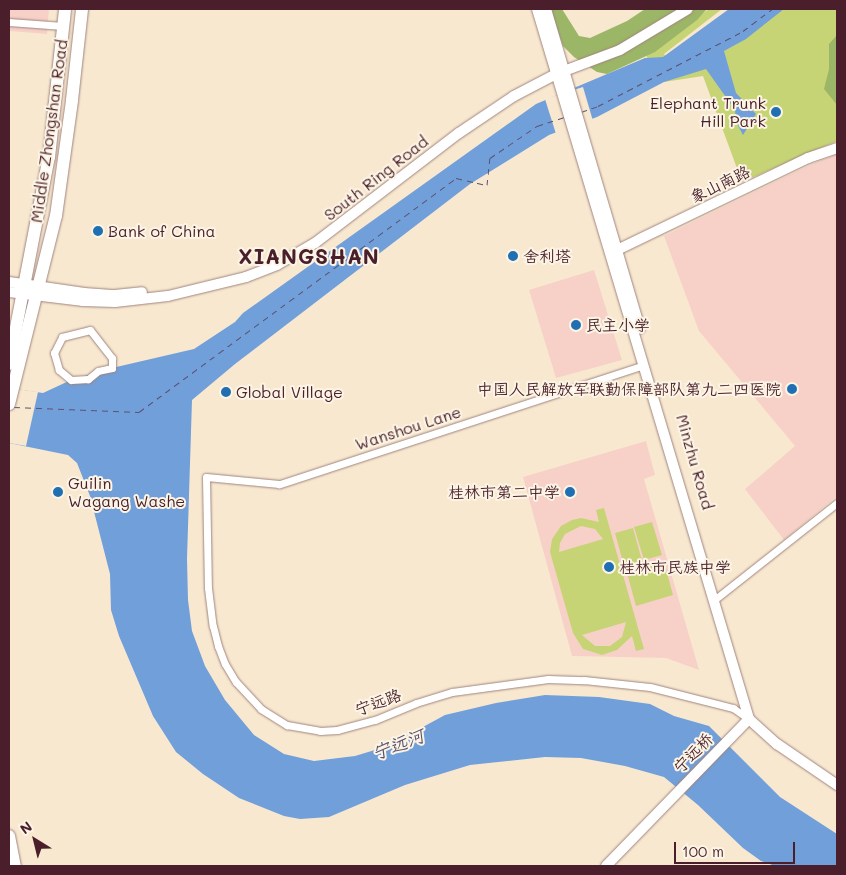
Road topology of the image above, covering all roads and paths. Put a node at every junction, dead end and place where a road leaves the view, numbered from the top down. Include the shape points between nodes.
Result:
1 (65, 9) edge
2 (82, 9) edge
3 (537, 9) edge
4 (546, 9) edge
5 (688, 9) edge
6 (9, 22) edge
7 (63, 26) junction
8 (561, 73) junction
9 (578, 130) junction
10 (837, 148) edge
11 (617, 250) junction
12 (9, 282) edge
13 (18, 289) edge
14 (36, 290) junction
15 (54, 353) joint
16 (9, 364) edge
17 (644, 365) junction
18 (9, 404) edge
19 (206, 477) joint
20 (837, 503) edge
21 (716, 598) junction
22 (749, 718) junction
23 (837, 785) edge
24 (9, 836) edge
25 (15, 866) edge
26 (606, 866) edge

1 - 7 highway, Middle Zhongshan Road
2 - 14 highway, Middle Zhongshan Road via 56,216
3 - 8 street
4 - 8 street
5 - 8 street, South Ring Road via 620,50
6 - 7 street
7 - 13 highway, Middle Zhongshan Road via 49,157 39,213
8 - 9 street
8 - 14 street, South Ring Road via 533,85 459,133 316,243 277,265 205,287 115,295
9 - 11 street, Minzhu Road
9 - 17 street, Minzhu Road
10 - 11 street, 象山南路 via 808,158
11 - 21 street, Minzhu Road
12 - 13 street, South Ring Road
13 - 14 street, South Ring Road
13 - 16 highway, Middle Zhongshan Road
14 - 18 highway, Middle Zhongshan Road
15 - 15 street via 62,337 90,330 112,358 112,368 98,371 88,379 71,380 59,370
17 - 19 street, Wanshou Lane via 279,484
17 - 21 street, Minzhu Road
19 - 22 street, 宁远路 via 208,588 212,626 218,646 236,682 261,709 287,725 320,731 338,730 452,692 548,679 650,687 733,708
20 - 21 street
21 - 22 street, Minzhu Road via 743,683
22 - 23 street via 777,744
22 - 26 street, 宁远桥
24 - 25 highway

